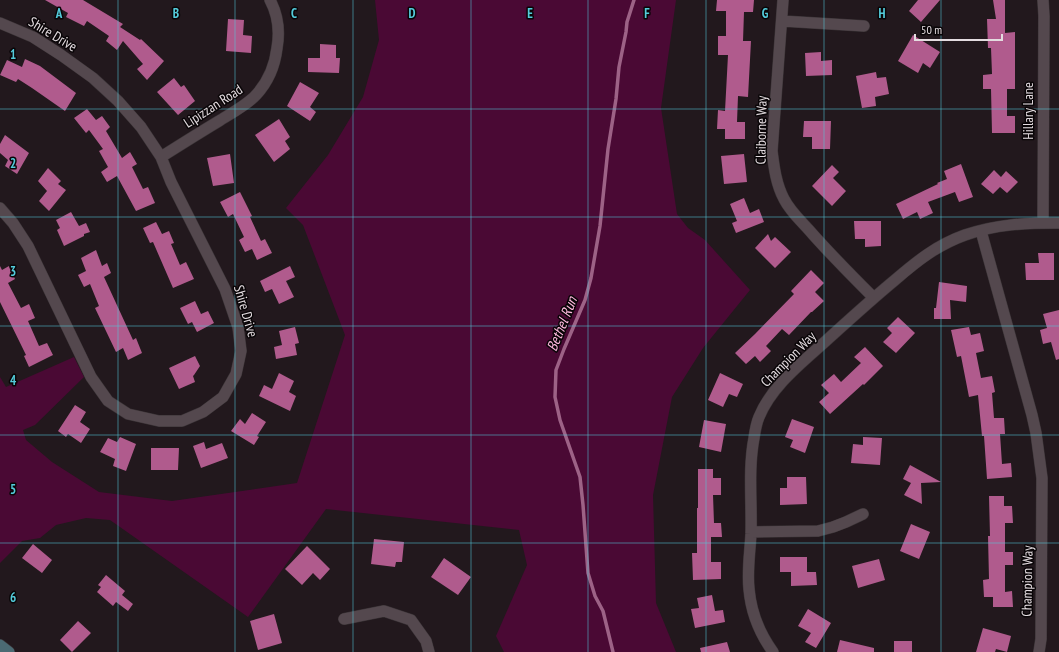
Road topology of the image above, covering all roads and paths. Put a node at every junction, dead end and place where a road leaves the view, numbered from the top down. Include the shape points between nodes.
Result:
1 (270, 0) edge
2 (783, 0) edge
3 (1043, 0) edge
4 (782, 21) junction
5 (0, 23) edge
6 (864, 26) dead end
7 (161, 157) junction
8 (0, 208) edge
9 (1043, 223) junction
10 (1059, 223) edge
11 (981, 230) junction
12 (873, 297) junction
13 (863, 514) dead end
14 (751, 532) junction
15 (344, 619) dead end
16 (0, 645) edge
17 (9, 652) edge
18 (429, 652) edge
19 (773, 652) edge
20 (1039, 652) edge

1 - 7 street, Lipizzan Road via 278,21 278,40 275,60 267,80 256,95 237,110
2 - 4 street, Claiborne Way
3 - 9 street, Hillary Lane
4 - 6 street
4 - 12 street, Claiborne Way via 772,151 778,184 788,207
5 - 7 street, Shire Drive via 33,37 93,78 141,127
7 - 8 street, Shire Drive via 225,289 238,327 241,351 236,374 223,397 203,412 182,421 159,421 128,414 108,401 91,377 28,246
9 - 10 street, Champion Way
9 - 11 street, Champion Way via 1009,224
11 - 12 street, Champion Way via 964,235 934,250
11 - 20 street, Champion Way via 1032,414 1040,456 1042,502
12 - 14 street, Champion Way via 788,376 758,418 751,457
13 - 14 street via 818,531
14 - 19 street, Champion Way via 749,590 757,622
15 - 18 street via 384,611 411,620 426,641
16 - 17 main road

